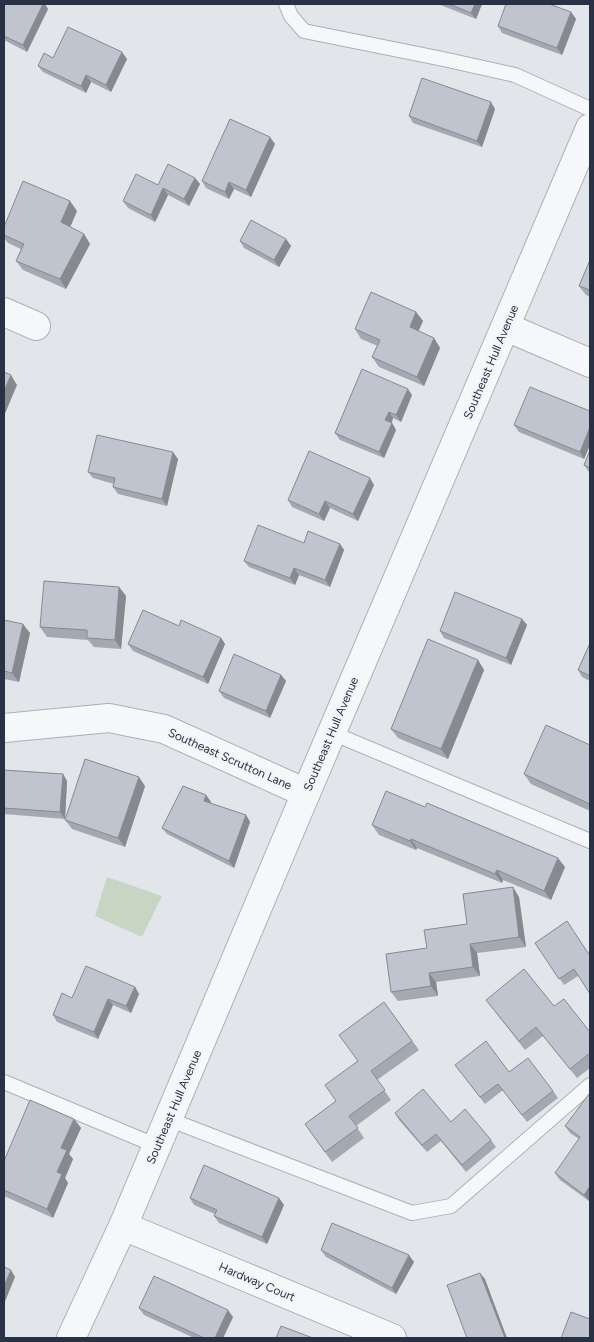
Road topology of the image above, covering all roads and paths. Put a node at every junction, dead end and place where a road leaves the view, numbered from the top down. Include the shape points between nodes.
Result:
1 (286, 4) edge
2 (590, 109) edge
3 (590, 128) edge
4 (4, 312) edge
5 (36, 326) dead end
6 (506, 327) junction
7 (590, 362) edge
8 (4, 728) edge
9 (332, 733) junction
10 (306, 793) junction
11 (590, 841) edge
12 (4, 1082) edge
13 (590, 1086) edge
14 (168, 1119) junction
15 (157, 1146) junction
16 (123, 1226) junction
17 (71, 1338) edge
18 (392, 1338) edge

1 - 2 lane via 304,31 515,75
3 - 6 street, Southeast Hull Avenue
4 - 5 street
6 - 7 street
6 - 9 street, Southeast Hull Avenue
8 - 10 street, Southeast Scrutton Lane via 109,718 164,729
9 - 10 street, Southeast Hull Avenue
9 - 11 lane
10 - 14 street, Southeast Hull Avenue
12 - 15 lane
13 - 14 lane via 451,1206 412,1213
14 - 15 street, Southeast Hull Avenue
15 - 16 street, Southeast Hull Avenue
16 - 17 street, Southeast Hull Avenue
16 - 18 street, Hardway Court

